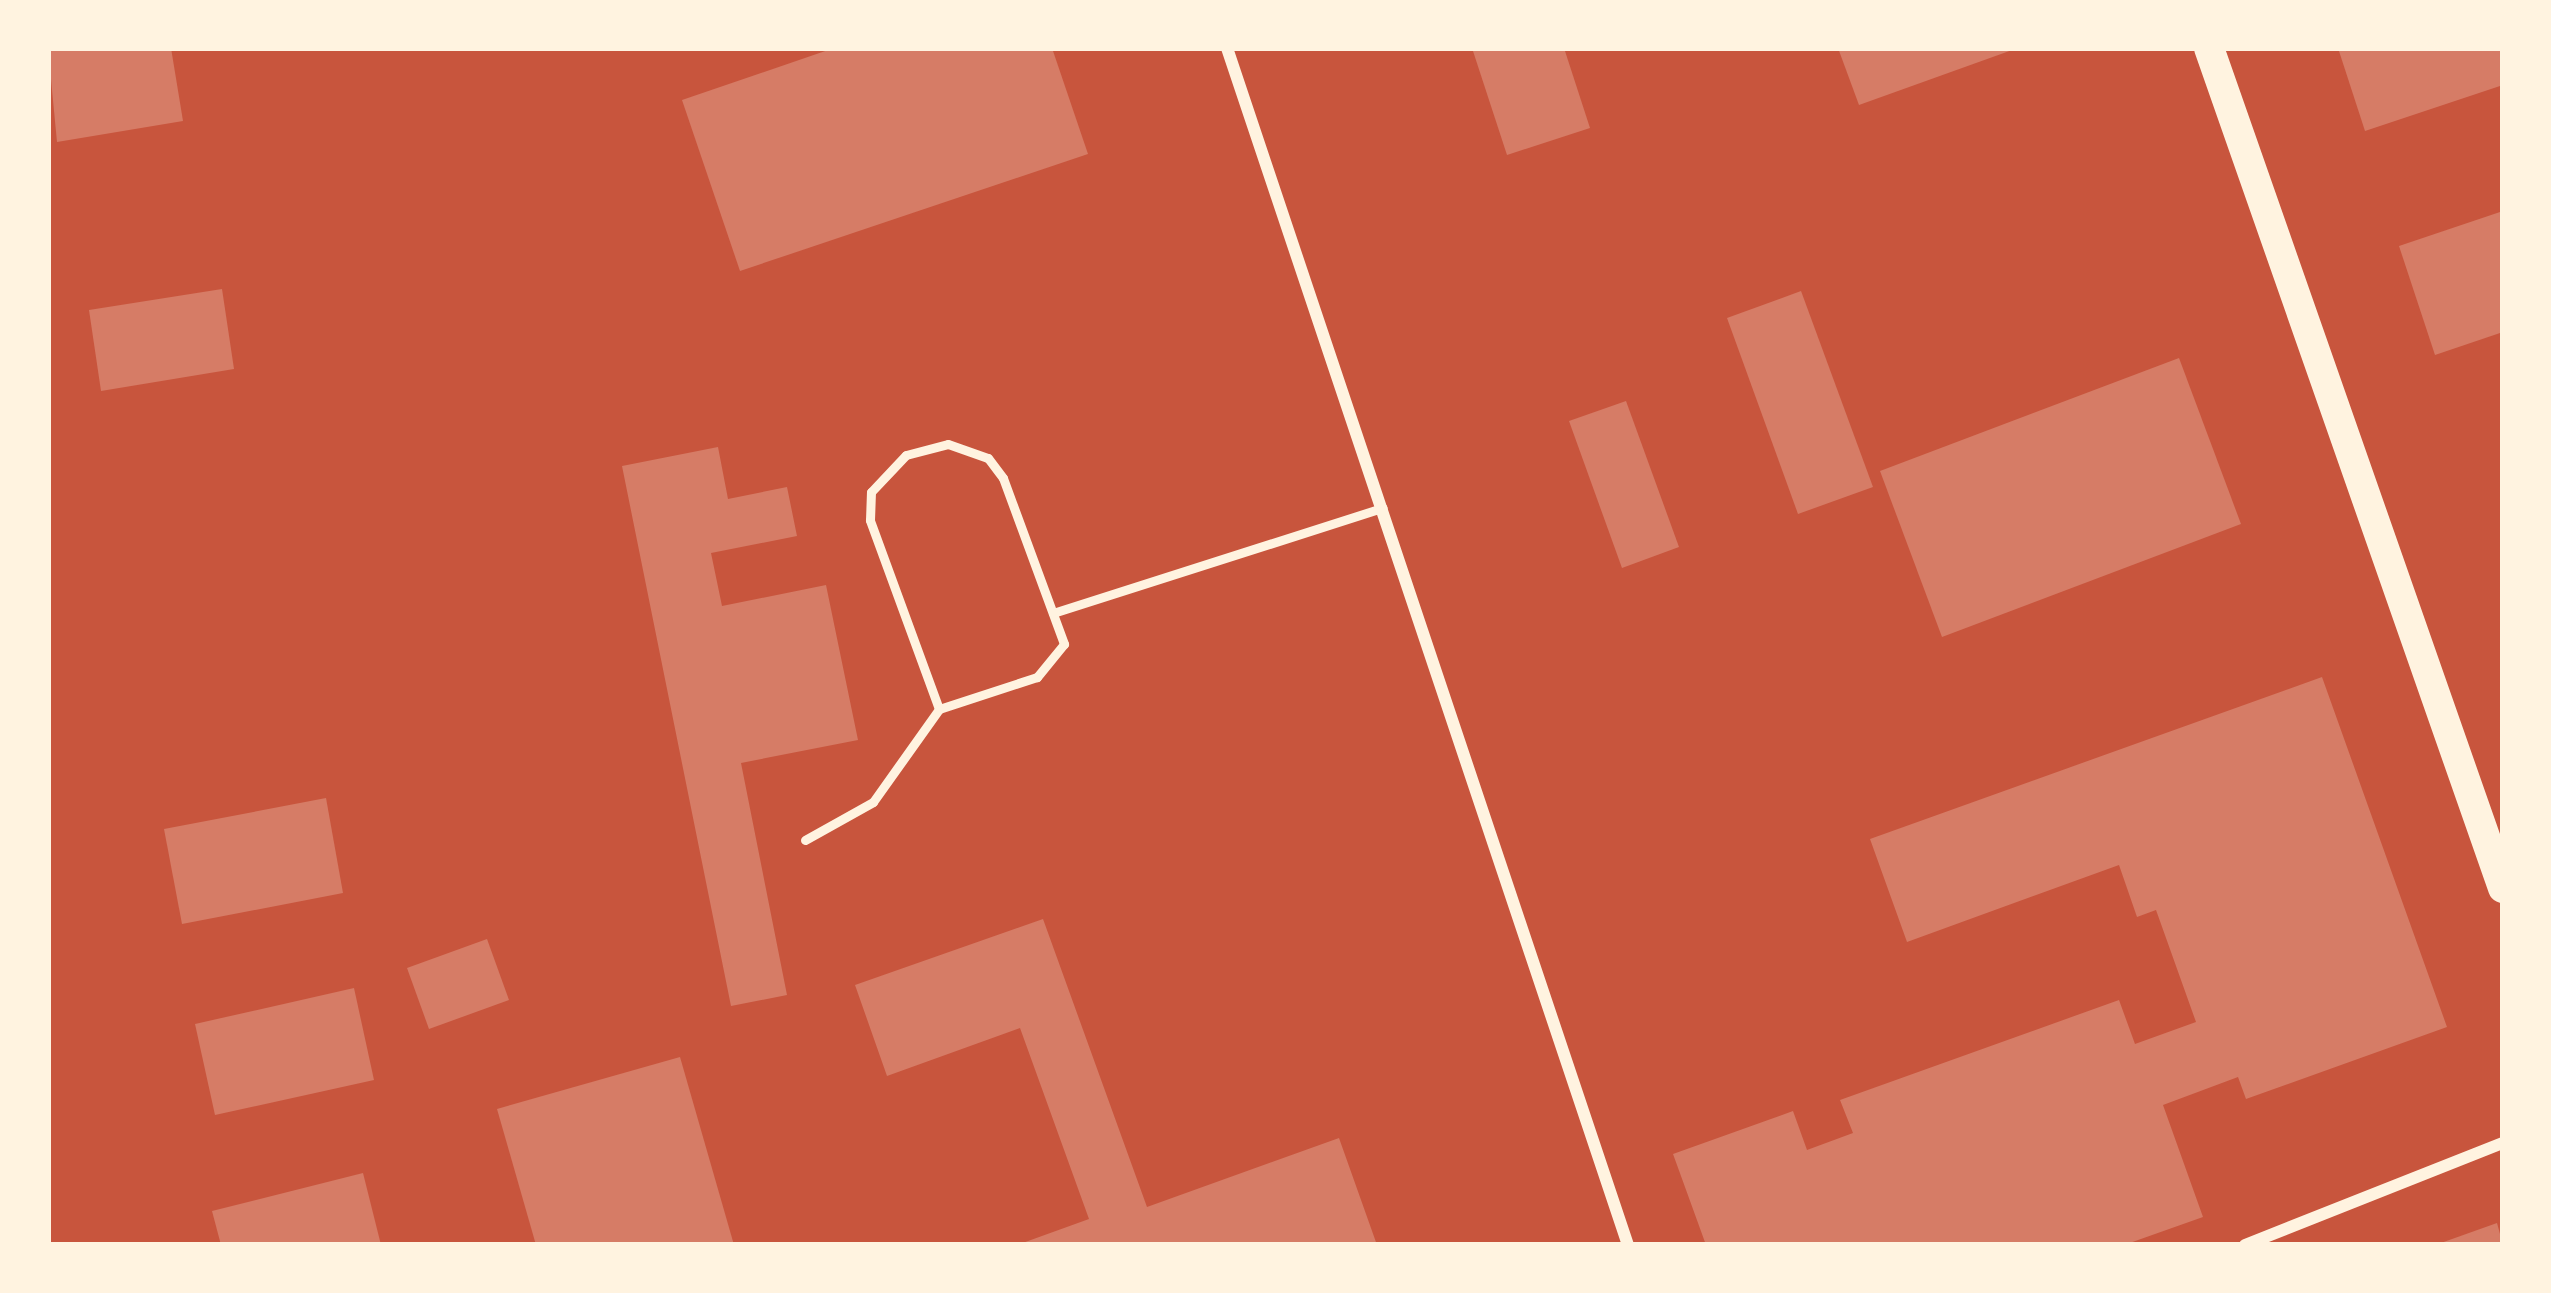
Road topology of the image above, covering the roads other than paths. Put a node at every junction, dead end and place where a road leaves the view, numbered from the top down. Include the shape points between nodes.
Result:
1 (1228, 48) edge
2 (2209, 48) edge
3 (1383, 508) junction
4 (1053, 613) junction
5 (939, 709) junction
6 (805, 839) dead end
7 (2503, 888) edge
8 (2503, 1143) edge
9 (1628, 1245) edge
10 (2245, 1245) edge

1 - 3 street
2 - 7 main road
3 - 4 lane
3 - 9 street
4 - 5 lane via 1057,664
4 - 5 lane via 988,458 949,444 880,472 870,520
5 - 6 lane via 873,802
8 - 10 street

